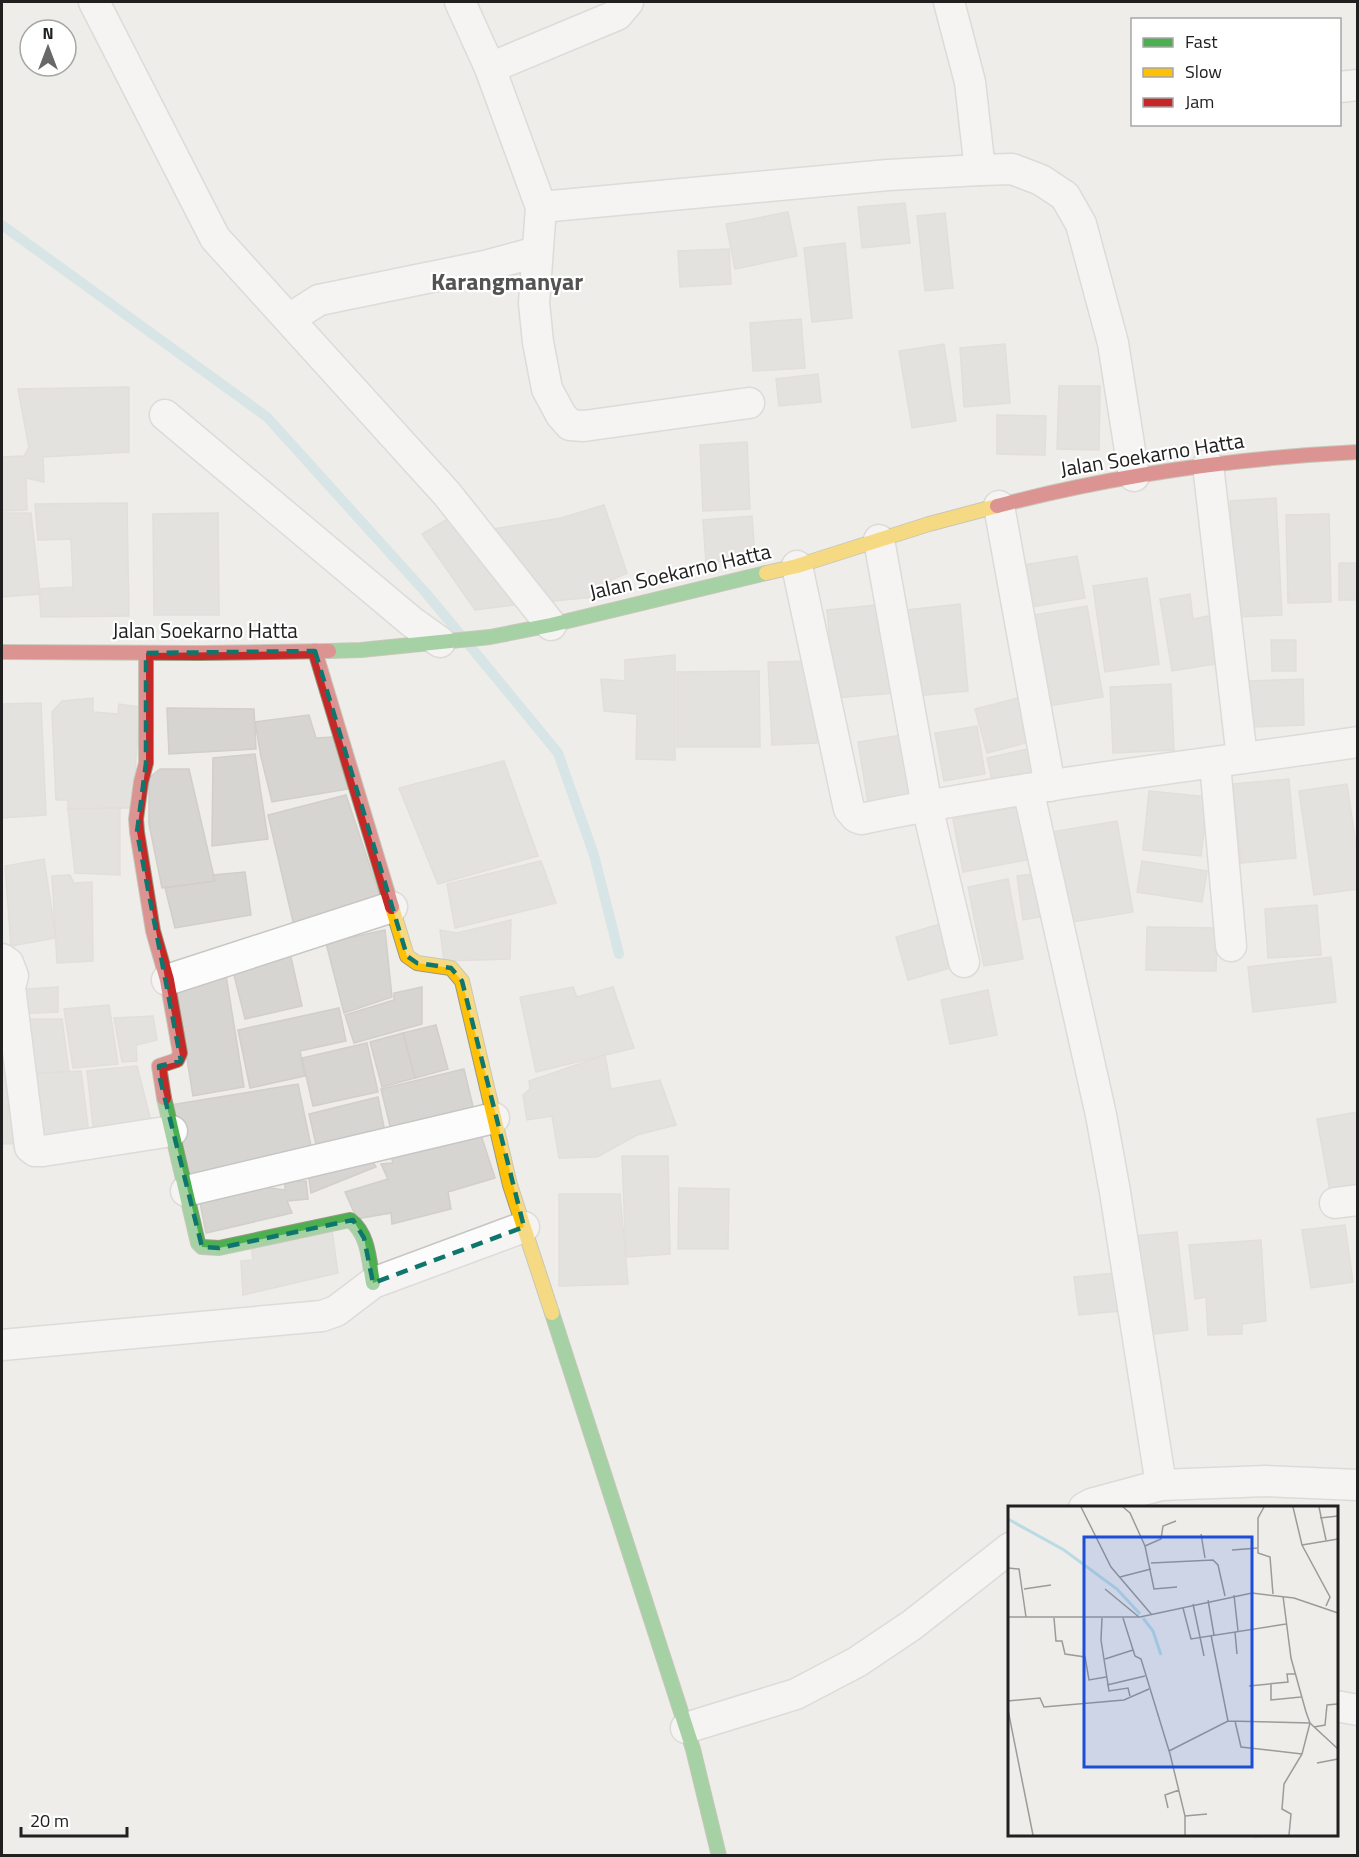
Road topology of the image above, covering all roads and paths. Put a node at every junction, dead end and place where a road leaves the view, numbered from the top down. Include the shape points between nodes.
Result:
1 (94, 2) edge
2 (460, 2) edge
3 (628, 2) edge
4 (949, 2) edge
5 (490, 68) junction
6 (1358, 85) edge
7 (1341, 87) edge
8 (980, 170) junction
9 (541, 207) junction
10 (537, 252) junction
11 (289, 319) junction
12 (749, 403) dead end
13 (165, 415) dead end
14 (1358, 452) edge
15 (1208, 465) junction
16 (1134, 477) junction
17 (999, 506) junction
18 (879, 540) junction
19 (797, 566) junction
20 (551, 625) junction
21 (445, 642) junction
22 (315, 651) junction
23 (2, 652) edge
24 (146, 653) junction
25 (1358, 742) edge
26 (1228, 761) junction
27 (1039, 787) junction
28 (927, 806) junction
29 (392, 907) junction
30 (1231, 945) dead end
31 (2, 959) edge
32 (964, 962) dead end
33 (167, 980) junction
34 (494, 1118) junction
35 (172, 1131) junction
36 (186, 1191) junction
37 (524, 1227) junction
38 (373, 1283) junction
39 (2, 1345) edge
40 (1161, 1485) junction
41 (1358, 1485) edge
42 (1220, 1495) edge
43 (1088, 1506) edge
44 (1008, 1550) edge
45 (1338, 1706) edge
46 (1358, 1710) edge
47 (686, 1728) junction
48 (719, 1856) edge

1 - 11 street via 214,238
2 - 5 street
3 - 5 street via 617,15
4 - 8 street via 970,82
5 - 9 street
6 - 7 street
8 - 9 street
8 - 16 street via 1012,169 1041,180 1065,196 1082,224 1113,343
9 - 10 street
10 - 11 street via 319,300
10 - 12 street via 534,303 547,389 570,424 584,426
11 - 20 street via 447,494
13 - 21 street via 412,622
14 - 15 street, Jalan Soekarno Hatta
15 - 16 street, Jalan Soekarno Hatta
15 - 26 street
16 - 17 street, Jalan Soekarno Hatta
17 - 18 street, Jalan Soekarno Hatta
17 - 27 street
18 - 19 street, Jalan Soekarno Hatta
18 - 28 street
19 - 20 street, Jalan Soekarno Hatta
19 - 28 street via 849,809 861,819
20 - 21 street, Jalan Soekarno Hatta
21 - 22 street, Jalan Soekarno Hatta
22 - 24 street, Jalan Soekarno Hatta
22 - 29 street
23 - 24 street, Jalan Soekarno Hatta
24 - 33 street via 146,763 136,819 153,931
25 - 26 street
26 - 27 street
26 - 30 street
27 - 28 street
27 - 40 street via 1103,1126
28 - 32 street
29 - 33 street
29 - 34 street via 406,956 417,963 451,968 462,981
31 - 35 street via 13,976 10,987 30,1147 43,1151
33 - 35 street via 180,1053 174,1062 159,1066
34 - 36 street
34 - 37 street
35 - 36 street
36 - 38 street via 202,1247 219,1248 350,1220 364,1238
37 - 38 street
37 - 47 street
38 - 39 street via 336,1311 322,1316
40 - 42 street
40 - 43 street
41 - 42 street via 1266,1481
44 - 47 street via 912,1625 857,1662 796,1694
45 - 46 street
47 - 48 street

